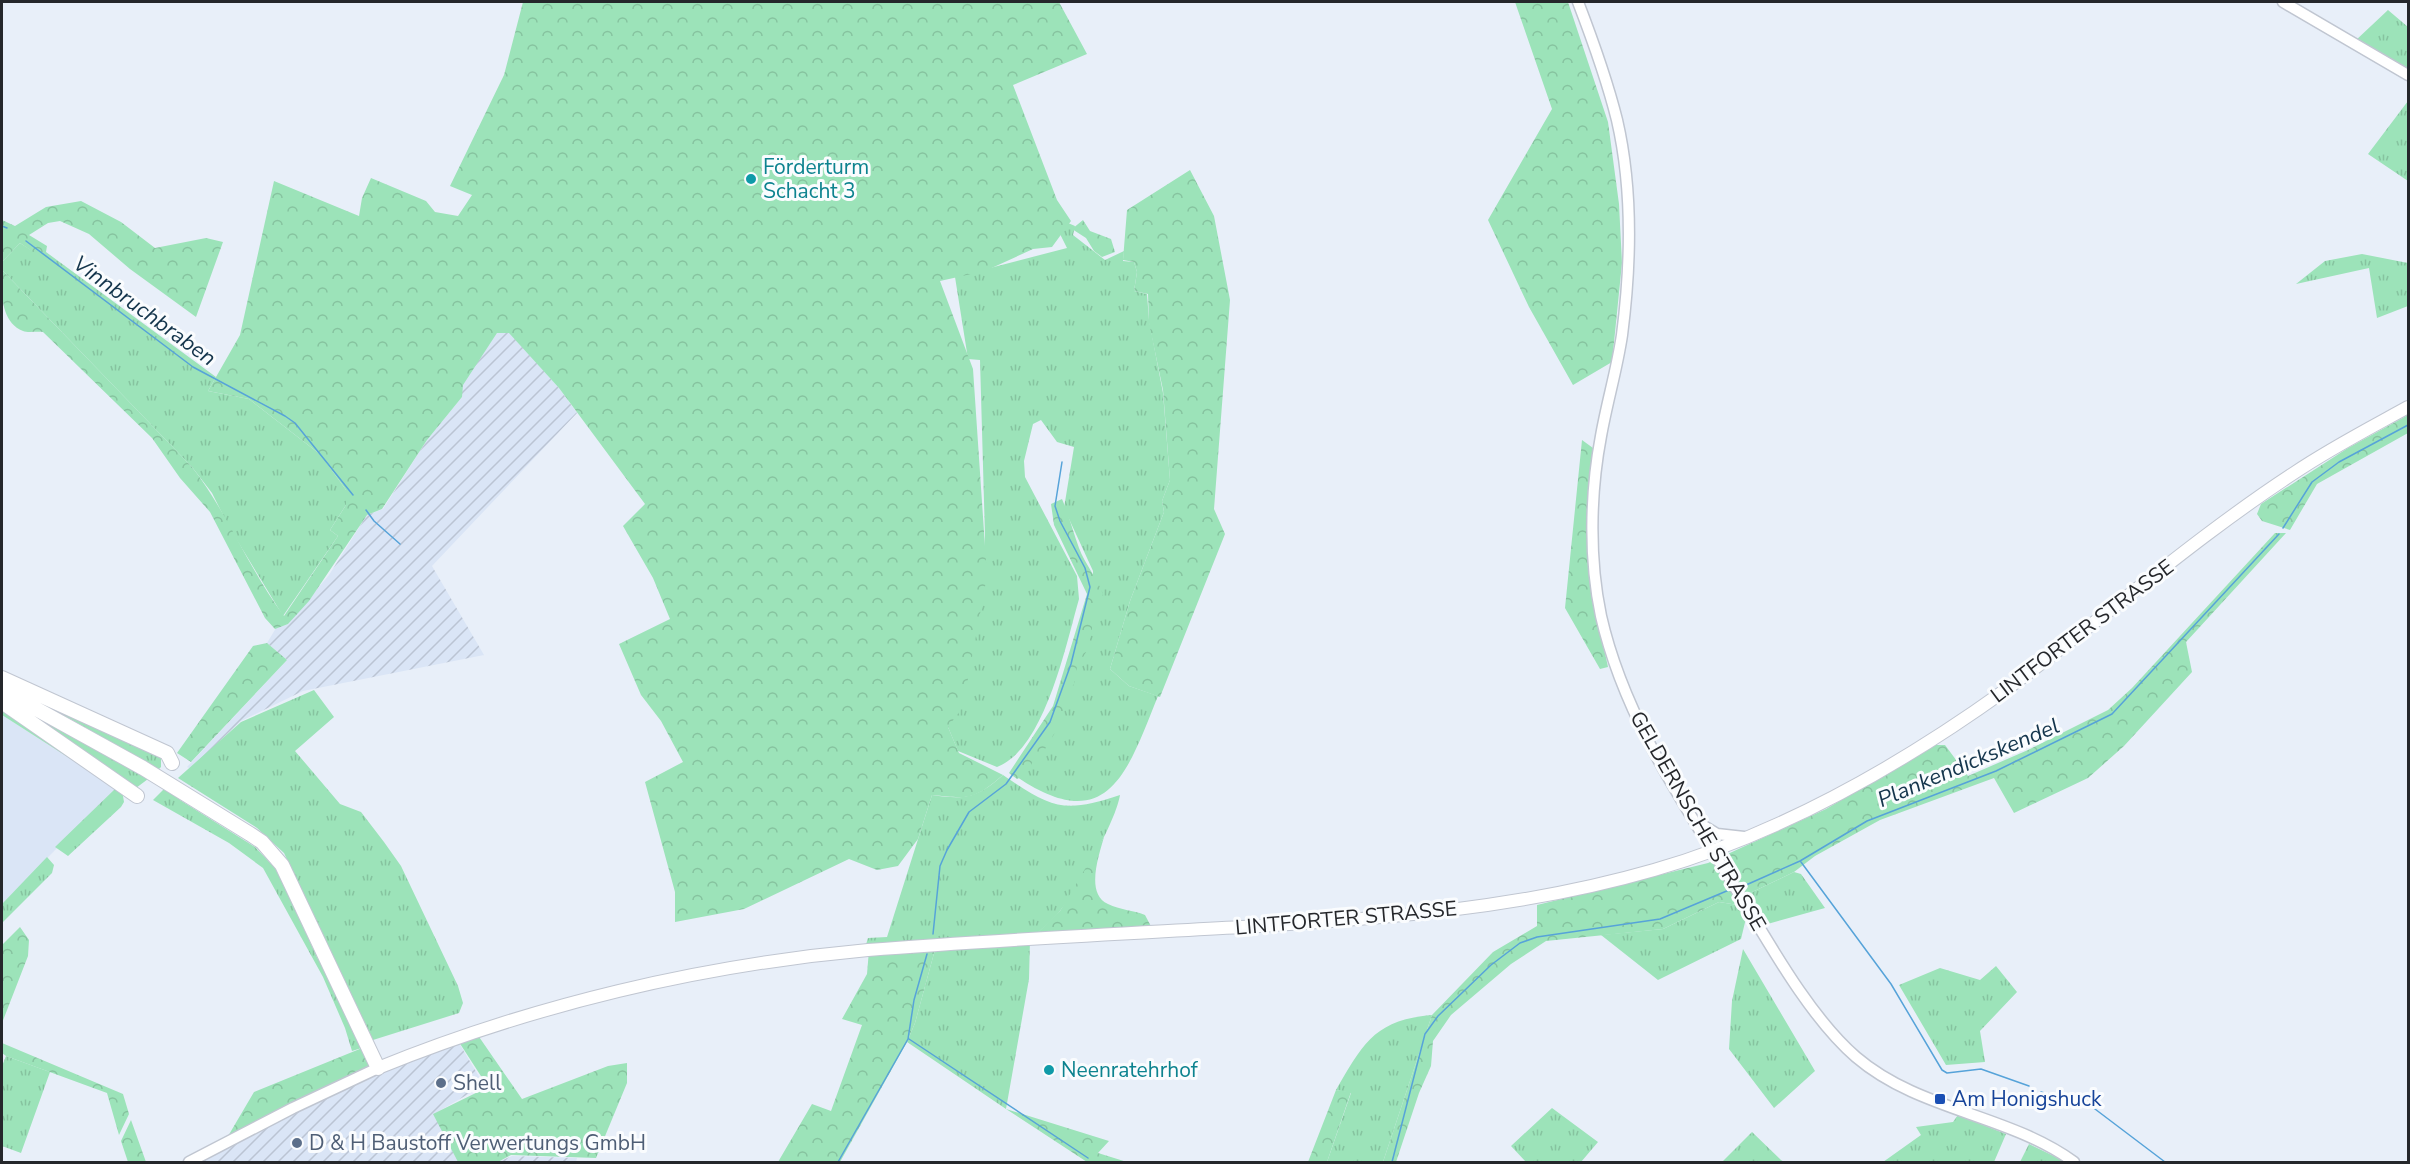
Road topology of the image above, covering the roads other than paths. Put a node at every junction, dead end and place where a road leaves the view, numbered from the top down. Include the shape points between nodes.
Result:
1 (1578, 2) edge
2 (2283, 2) edge
3 (2409, 75) edge
4 (2409, 407) edge
5 (2, 678) edge
6 (2, 690) edge
7 (2, 702) edge
8 (172, 763) dead end
9 (137, 796) dead end
10 (1696, 820) junction
11 (1743, 837) junction
12 (1712, 850) junction
13 (378, 1068) junction
14 (189, 1162) edge
15 (2074, 1162) edge

1 - 10 main road, GELDERNSCHE STRASSE via 1618,124 1628,204 1622,335 1600,439 1594,492 1593,557 1601,615 1636,717
2 - 3 main road
4 - 11 main road, LINTFORTER STRASSE via 2293,473 1937,737 1868,779
5 - 8 highway via 167,753
6 - 13 highway via 143,768 262,842 282,865
7 - 9 highway
10 - 11 main road via 1717,834
10 - 12 main road, GELDERNSCHE STRASSE
11 - 12 main road, LINTFORTER STRASSE
12 - 13 main road, LINTFORTER STRASSE via 1655,870 1573,891 1432,913 800,958 623,990 466,1035
12 - 15 main road, GELDERNSCHE STRASSE via 1825,1026 1860,1061 1922,1097 2034,1140
13 - 14 main road

